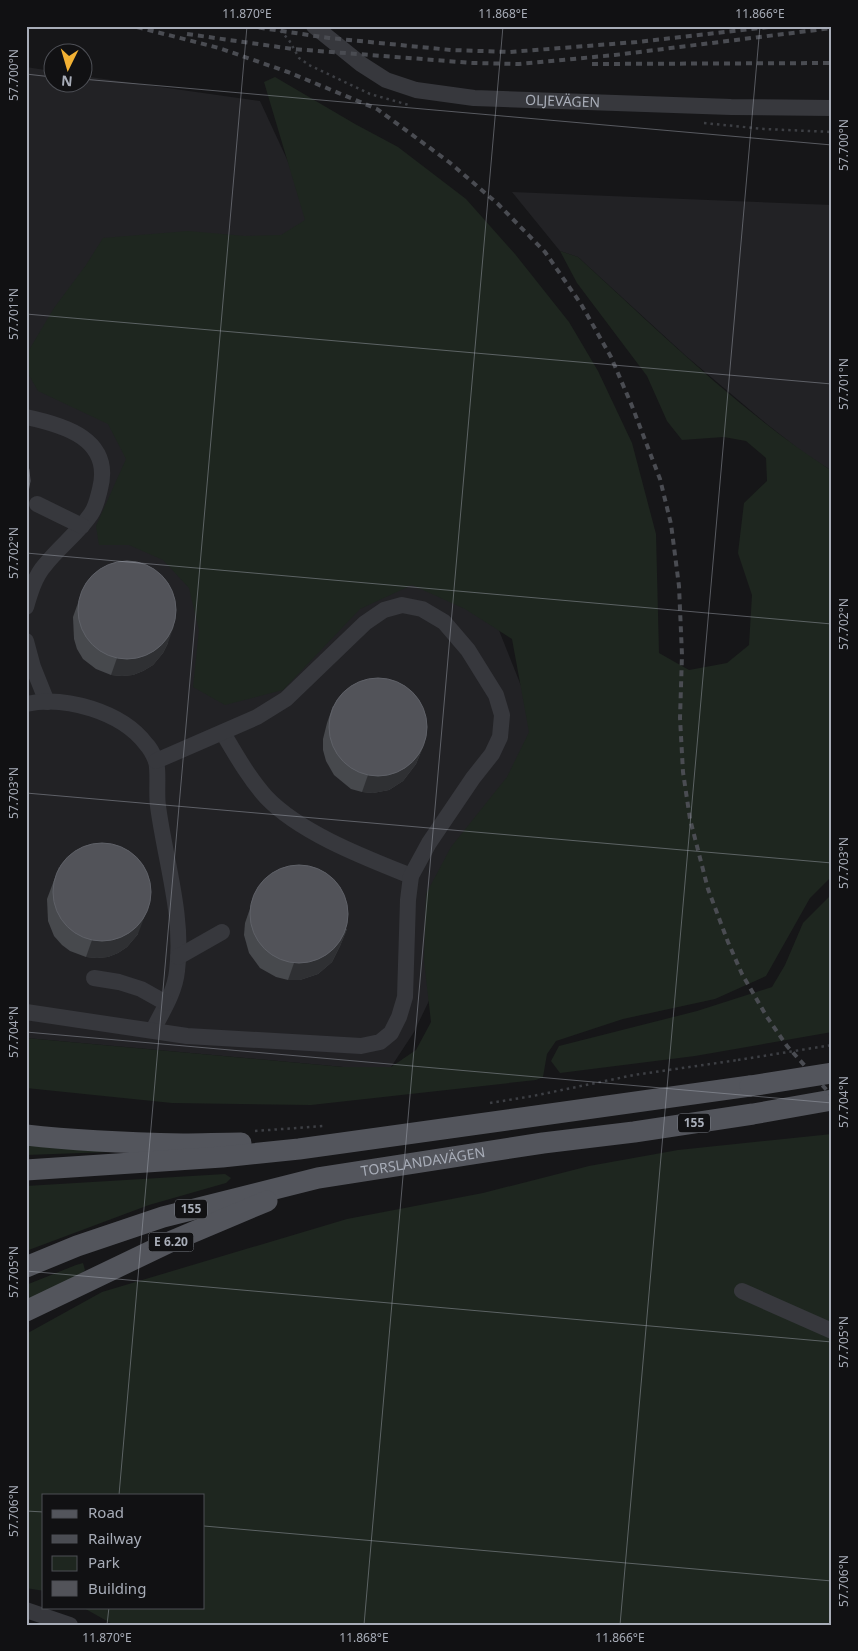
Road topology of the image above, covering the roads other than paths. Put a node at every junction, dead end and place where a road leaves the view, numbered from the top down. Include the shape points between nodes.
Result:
1 (314, 26) edge
2 (832, 108) edge
3 (26, 417) edge
4 (37, 504) dead end
5 (82, 526) junction
6 (26, 607) edge
7 (26, 641) edge
8 (47, 702) junction
9 (26, 704) edge
10 (223, 733) junction
11 (156, 761) junction
12 (411, 876) junction
13 (222, 932) dead end
14 (178, 957) junction
15 (94, 978) dead end
16 (166, 1003) junction
17 (26, 1012) edge
18 (153, 1030) junction
19 (832, 1073) edge
20 (832, 1100) edge
21 (832, 1104) edge
22 (802, 1105) junction
23 (26, 1135) edge
24 (299, 1149) junction
25 (26, 1170) edge
26 (318, 1178) junction
27 (26, 1268) edge
28 (742, 1291) dead end
29 (26, 1311) edge
30 (832, 1331) edge
31 (26, 1610) edge
32 (62, 1623) edge

1 - 2 street, OLJEVÄGEN via 386,80 416,90 474,98
3 - 5 street via 71,430 98,452 102,481 92,512
4 - 5 street
5 - 6 street via 44,566
7 - 8 street
8 - 9 street
8 - 11 street via 78,704 125,724 146,744
10 - 11 street
10 - 12 street via 267,797 292,819 375,862
10 - 12 street via 286,699 364,623 384,610 402,604 422,609 444,622 468,650 496,695 502,715 500,737 492,754 429,843
11 - 14 street via 157,798 177,917
12 - 18 street via 405,997 391,1033 380,1042 361,1046 314,1044 221,1039
13 - 14 street
14 - 16 street via 177,972
15 - 16 street via 119,982
16 - 18 street
17 - 18 street
19 - 24 main road, TORSLANDAVÄGEN / 155, bridge
20 - 22 main road, TORSLANDAVÄGEN / 155
21 - 22 main road
22 - 26 main road, TORSLANDAVÄGEN / 155
23 - 24 main road, 155 via 123,1142 240,1143
24 - 25 main road, TORSLANDAVÄGEN / 155
26 - 27 main road, TORSLANDAVÄGEN / 155 via 164,1217 77,1246
26 - 29 main road, E 6.20 via 172,1241
28 - 30 street
31 - 32 street

